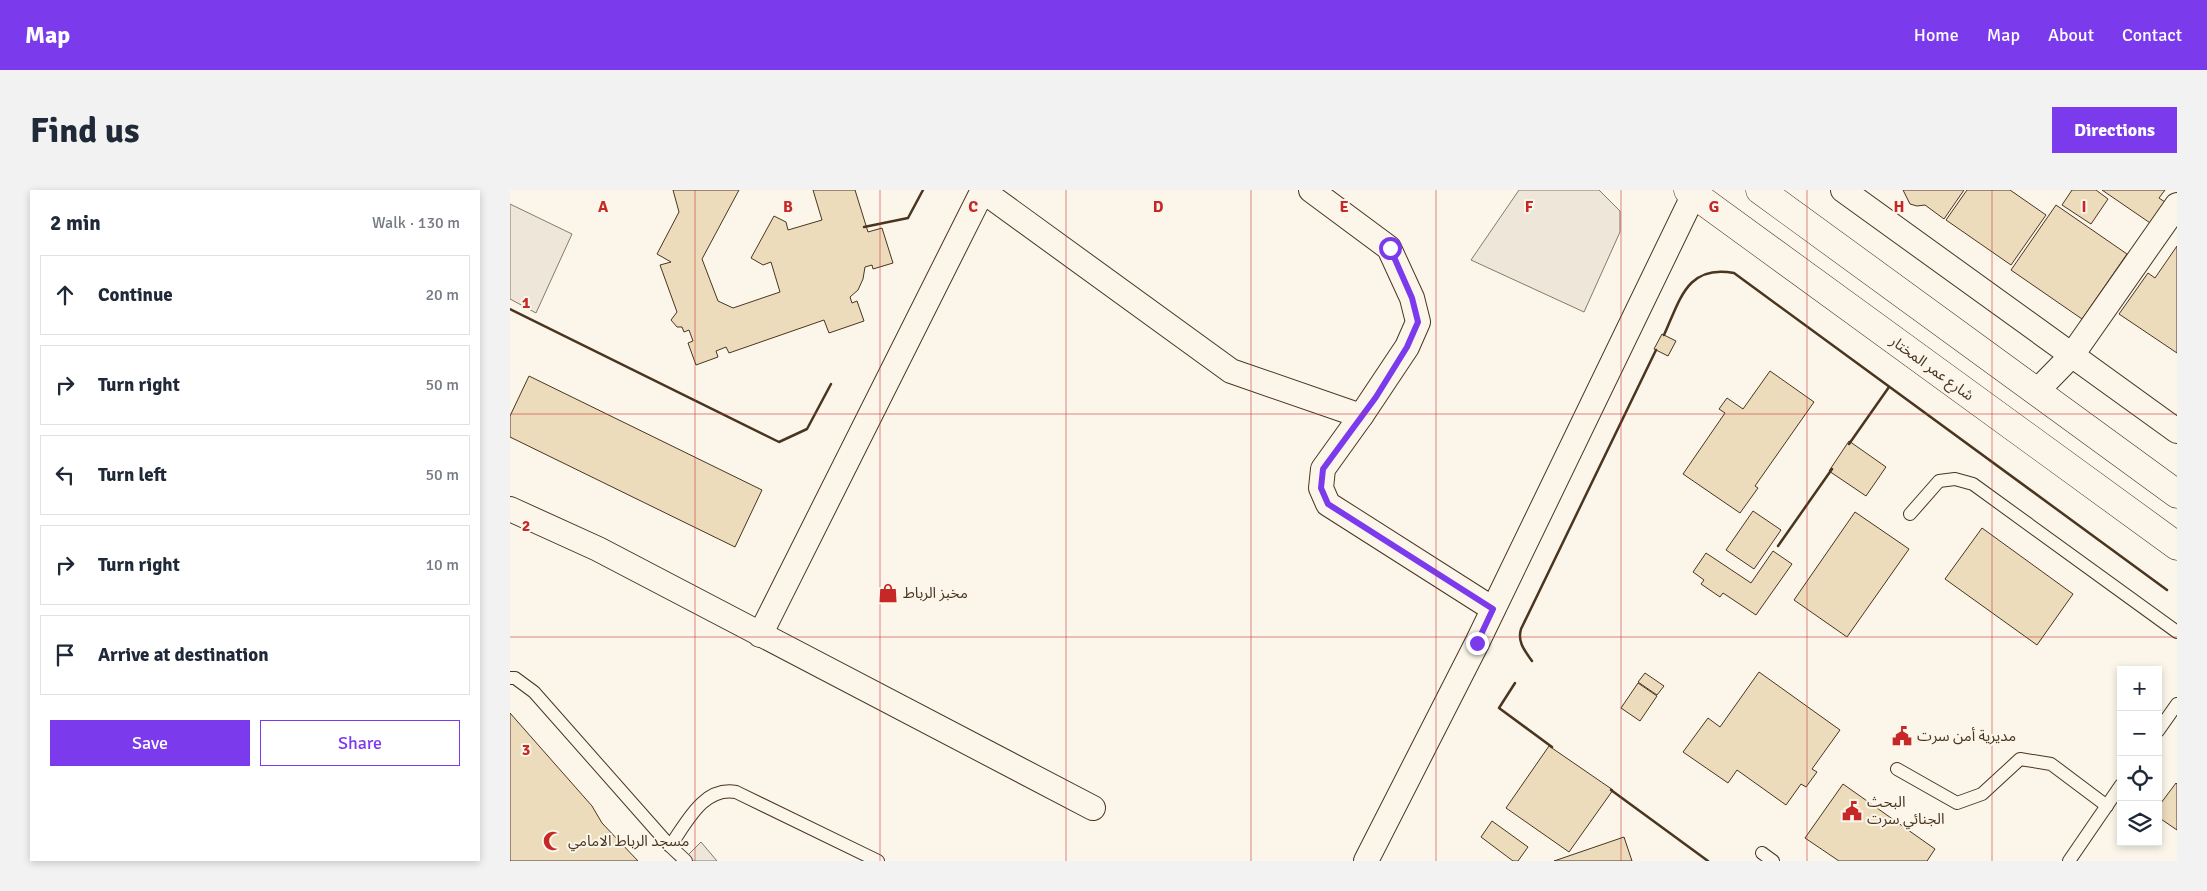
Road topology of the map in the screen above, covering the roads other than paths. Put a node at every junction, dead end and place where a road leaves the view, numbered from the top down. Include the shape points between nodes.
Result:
1 (1311, 190) edge
2 (1760, 190) edge
3 (1844, 190) edge
4 (983, 191) edge
5 (1691, 192) edge
6 (2177, 205) edge
7 (2072, 355) junction
8 (2036, 392) junction
9 (1361, 416) junction
10 (2177, 431) edge
11 (2177, 494) edge
12 (510, 509) edge
13 (1910, 514) dead end
14 (2177, 546) edge
15 (1493, 609) junction
16 (2177, 632) edge
17 (760, 635) junction
18 (510, 678) edge
19 (2177, 704) edge
20 (2162, 725) edge
21 (1897, 769) dead end
22 (2117, 791) edge
23 (2107, 806) junction
24 (1093, 808) dead end
25 (670, 846) junction
26 (1762, 853) dead end
27 (686, 861) edge
28 (878, 861) edge
29 (1366, 861) edge
30 (1773, 861) edge
31 (2069, 861) edge

1 - 9 street via 1390,248 1412,298 1418,322 1407,347
2 - 8 main road
3 - 7 street
4 - 9 street via 1231,371
4 - 17 street
5 - 14 main road, شارع عمر المختار
5 - 15 street
6 - 7 street
7 - 8 street
7 - 10 street
8 - 11 main road
9 - 15 street via 1323,469 1321,488 1328,504
12 - 17 street via 598,549
13 - 16 lane via 1939,482 1955,479 1973,484
15 - 29 street
17 - 24 street
18 - 25 lane via 515,678 534,692
19 - 20 lane
21 - 23 lane via 1957,803 1982,794 2020,759 2051,764
22 - 23 lane
23 - 31 lane
25 - 27 lane
25 - 28 lane via 703,802 726,790
26 - 30 lane

